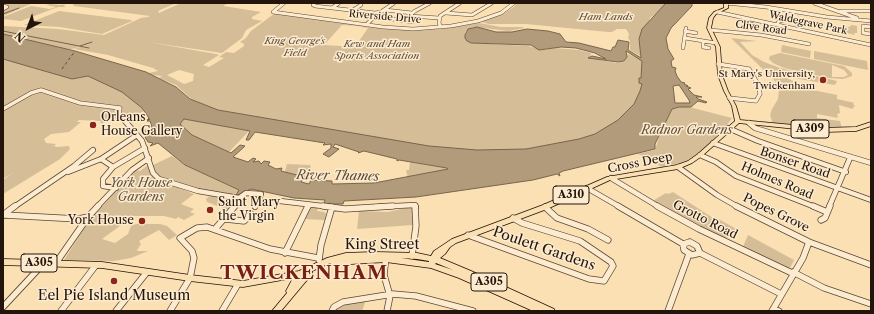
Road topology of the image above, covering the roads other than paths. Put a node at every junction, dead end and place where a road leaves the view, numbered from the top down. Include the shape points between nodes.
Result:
1 (10, 3) edge
2 (284, 3) edge
3 (315, 3) edge
4 (339, 3) edge
5 (394, 3) edge
6 (430, 3) edge
7 (459, 3) edge
8 (492, 3) edge
9 (514, 3) edge
10 (726, 3) edge
11 (814, 3) edge
12 (361, 5) dead end
13 (763, 5) edge
14 (3, 7) edge
15 (332, 8) junction
16 (353, 10) junction
17 (385, 10) junction
18 (791, 11) junction
19 (836, 11) junction
20 (871, 11) edge
21 (717, 12) junction
22 (378, 13) junction
23 (412, 13) junction
24 (446, 13) junction
25 (409, 16) junction
26 (788, 17) dead end
27 (385, 18) dead end
28 (439, 18) junction
29 (747, 18) junction
30 (404, 20) junction
31 (784, 20) dead end
32 (862, 21) junction
33 (871, 21) edge
34 (413, 22) dead end
35 (366, 24) junction
36 (752, 24) dead end
37 (777, 25) junction
38 (441, 27) junction
39 (871, 27) edge
40 (710, 30) junction
41 (696, 33) dead end
42 (871, 34) edge
43 (685, 38) junction
44 (704, 42) junction
45 (716, 43) junction
46 (809, 44) dead end
47 (871, 45) edge
48 (683, 48) dead end
49 (709, 48) dead end
50 (718, 64) junction
51 (730, 98) junction
52 (3, 109) edge
53 (738, 121) junction
54 (749, 123) junction
55 (871, 124) edge
56 (728, 128) junction
57 (137, 135) junction
58 (713, 143) junction
59 (145, 148) junction
60 (93, 150) dead end
61 (700, 156) junction
62 (149, 158) junction
63 (850, 158) junction
64 (101, 159) junction
65 (871, 163) edge
66 (113, 167) junction
67 (678, 167) junction
68 (846, 172) junction
69 (64, 173) junction
70 (611, 178) junction
71 (116, 188) junction
72 (587, 188) junction
73 (838, 188) junction
74 (240, 198) junction
75 (871, 200) edge
76 (280, 202) dead end
77 (309, 205) junction
78 (255, 207) dead end
79 (545, 207) junction
80 (332, 208) junction
81 (827, 212) junction
82 (250, 214) dead end
83 (3, 215) edge
84 (88, 217) junction
85 (513, 218) junction
86 (225, 220) junction
87 (821, 220) dead end
88 (215, 229) junction
89 (467, 234) junction
90 (608, 240) dead end
91 (810, 242) junction
92 (683, 244) junction
93 (285, 253) junction
94 (700, 253) junction
95 (689, 254) junction
96 (412, 256) junction
97 (386, 257) junction
98 (320, 261) junction
99 (3, 262) edge
100 (432, 262) junction
101 (44, 263) junction
102 (56, 263) junction
103 (96, 265) junction
104 (871, 265) edge
105 (312, 269) junction
106 (147, 272) junction
107 (793, 272) junction
108 (300, 274) junction
109 (190, 278) junction
110 (238, 284) junction
111 (390, 294) junction
112 (781, 294) junction
113 (288, 295) junction
114 (871, 304) edge
115 (3, 307) edge
116 (531, 307) edge
117 (775, 310) edge
118 (61, 311) edge
119 (116, 311) edge
120 (170, 311) edge
121 (222, 311) edge
122 (276, 311) edge
123 (332, 311) edge
124 (387, 311) edge
125 (473, 311) edge
126 (541, 311) edge
127 (551, 311) edge
128 (668, 311) edge

1 - 14 street
2 - 35 street, Riverside Drive via 273,12
3 - 15 street via 313,5
4 - 15 street
5 - 17 street
6 - 23 street
7 - 24 street
8 - 24 street via 472,15
9 - 38 street, Riverside Drive via 506,10 488,18
10 - 13 street
10 - 21 main road via 725,9
11 - 19 street
12 - 16 street
13 - 18 street
15 - 16 street
16 - 22 street
17 - 22 street
17 - 23 street
18 - 26 street
18 - 32 street
19 - 20 street
19 - 32 street
21 - 29 street, Waldegrave Park
21 - 40 main road via 711,18
22 - 35 street
23 - 25 street
24 - 28 street
25 - 28 street
25 - 30 street
27 - 30 street
28 - 38 street via 438,23
29 - 36 street via 744,23
29 - 37 street, Waldegrave Park
30 - 34 street
31 - 37 street via 779,21
32 - 33 street
35 - 38 street, Riverside Drive via 406,29
37 - 47 street, Waldegrave Park
39 - 42 street via 863,26 863,33
40 - 45 main road
40 - 46 street, Clive Road via 754,34
41 - 43 street via 686,30
43 - 44 street
43 - 48 street
44 - 45 street
44 - 49 street via 703,47
45 - 50 main road
50 - 51 main road via 723,85
50 - 51 street via 750,69 759,86 760,94 756,101
51 - 53 main road
52 - 57 street via 41,90 72,101 120,108 120,114
53 - 54 main road, A309
53 - 56 main road, Cross Deep / A310
54 - 55 main road, A309 via 835,130 856,129
54 - 63 street via 755,128 826,153
56 - 58 main road, Cross Deep / A310
56 - 68 street
57 - 59 street
57 - 64 street
58 - 61 main road, Cross Deep / A310
58 - 73 street, Bonser Road
59 - 62 street
59 - 66 street
60 - 69 street
61 - 67 main road, Cross Deep / A310
61 - 81 street, Holmes Road via 716,162 736,176
62 - 71 street via 132,170
62 - 74 street via 153,173 159,179 198,191
63 - 65 street
63 - 68 street
64 - 66 street
64 - 69 street
66 - 71 street via 102,184
67 - 70 main road, Cross Deep / A310
67 - 91 street, Popes Grove via 734,205
68 - 73 street
69 - 83 street
70 - 72 main road, Cross Deep / A310
70 - 107 street, Grotto Road via 699,229
71 - 84 street
72 - 79 main road, Cross Deep / A310
72 - 92 street
73 - 75 street, Bonser Road
73 - 81 street
74 - 78 street via 248,193 261,194
74 - 86 street
76 - 77 street
77 - 80 street
77 - 93 street
79 - 85 main road, Cross Deep / A310
79 - 90 street via 557,218 588,229
80 - 96 street via 415,205 416,226
80 - 98 street
81 - 87 street
82 - 86 street via 244,221
83 - 84 street via 78,219
84 - 102 street
85 - 89 main road, Cross Deep / A310
85 - 89 street, Poulett Gardens via 580,241 613,266 604,281 589,279
86 - 88 street
88 - 93 street via 258,246
88 - 109 street via 204,226 180,238 194,255
89 - 100 main road, Cross Deep / A310 via 436,253
91 - 104 street, Popes Grove
91 - 107 street
92 - 94 street via 694,243
92 - 95 street via 684,250
93 - 98 street
94 - 95 street
94 - 112 street
95 - 128 street
96 - 97 main road, King Street / A305
96 - 100 main road, King Street / A305
97 - 98 main road, King Street / A305
97 - 100 main road, King Street / A305
97 - 111 street via 384,275
98 - 105 main road
99 - 101 main road, A305
100 - 116 main road, A305
101 - 102 main road, A305
101 - 115 street
102 - 103 main road, A305
103 - 106 main road, A305
103 - 118 street
105 - 108 main road
105 - 113 main road
106 - 109 main road, A305
106 - 119 street
107 - 112 street
107 - 114 street, Grotto Road via 824,288
108 - 110 main road, A305
108 - 113 main road
109 - 110 main road, A305
109 - 120 street
110 - 121 street
111 - 123 street via 343,302
111 - 124 street
111 - 125 street via 416,296
112 - 117 street
113 - 122 main road
116 - 126 main road, A305
116 - 127 main road, A305

